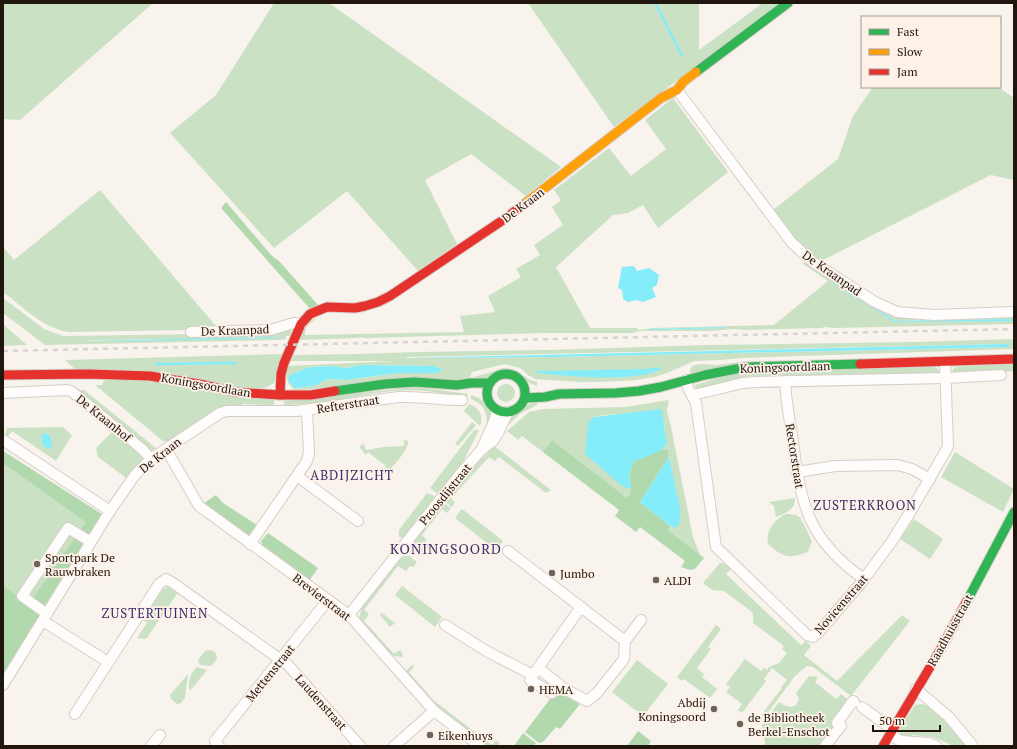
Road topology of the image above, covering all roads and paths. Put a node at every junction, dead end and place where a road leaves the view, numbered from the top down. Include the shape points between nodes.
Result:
1 (788, 3) edge
2 (677, 90) junction
3 (1014, 312) edge
4 (301, 324) junction
5 (191, 332) dead end
6 (1014, 359) edge
7 (945, 362) junction
8 (3, 375) edge
9 (1001, 375) dead end
10 (946, 378) junction
11 (686, 380) junction
12 (785, 381) junction
13 (490, 383) junction
14 (457, 385) junction
15 (532, 387) junction
16 (3, 393) edge
17 (560, 394) junction
18 (280, 395) junction
19 (488, 396) junction
20 (693, 396) junction
21 (525, 398) junction
22 (462, 400) dead end
23 (234, 410) joint
24 (307, 410) junction
25 (497, 410) junction
26 (508, 412) junction
27 (3, 440) edge
28 (166, 449) junction
29 (482, 449) junction
30 (151, 459) junction
31 (797, 472) junction
32 (298, 476) junction
33 (930, 479) junction
34 (110, 511) junction
35 (1014, 512) edge
36 (358, 521) dead end
37 (91, 542) junction
38 (250, 544) junction
39 (508, 551) dead end
40 (864, 579) junction
41 (328, 600) junction
42 (581, 607) junction
43 (349, 615) junction
44 (45, 617) junction
45 (641, 620) dead end
46 (445, 625) dead end
47 (625, 641) junction
48 (281, 660) junction
49 (108, 662) junction
50 (536, 672) junction
51 (3, 685) edge
52 (916, 689) junction
53 (434, 710) junction
54 (75, 714) dead end
55 (891, 732) junction
56 (160, 736) dead end
57 (900, 743) edge
58 (215, 744) edge
59 (151, 746) edge
60 (360, 746) edge
61 (394, 746) edge
62 (480, 746) edge
63 (825, 746) edge
64 (883, 746) edge
65 (936, 746) edge
66 (973, 746) edge

1 - 2 street, De Kraan via 683,82
2 - 3 street, De Kraanpad via 792,243 813,262 875,302 897,312 934,315
2 - 4 street, De Kraan via 661,98 506,218 390,296 355,308 319,309
4 - 5 street, De Kraanpad via 294,323 264,330
4 - 18 street, De Kraan via 284,362
6 - 7 street, Koningsoordlaan
7 - 10 street, Novicenstraat
7 - 11 street, Koningsoordlaan via 746,367
8 - 18 street, Koningsoordlaan via 150,376 234,392
9 - 10 street, Koningsoordlaan
10 - 12 street, Koningsoordlaan
10 - 33 street, Novicenstraat via 948,446
11 - 17 street, Koningsoordlaan via 631,392
11 - 20 street, Novicenstraat
12 - 20 street, Koningsoordlaan via 743,383
12 - 31 street, Rectorstraat
13 - 14 street, Koningsoordlaan
13 - 15 street via 501,375 508,374
13 - 19 street
14 - 18 street, Koningsoordlaan via 415,382 311,395
14 - 19 street, Koningsoordlaan
15 - 17 street, Koningsoordlaan
15 - 21 street
16 - 30 street, De Kraanhof via 71,391
17 - 21 street, Koningsoordlaan
19 - 25 street
20 - 40 street, Novicenstraat via 716,548 807,635 813,636 819,632
21 - 26 street via 515,410
22 - 24 street, Refterstraat via 414,396
23 - 24 street, Refterstraat
23 - 28 street, De Kraan via 220,413
24 - 32 street via 309,453
25 - 26 street
25 - 29 street, Proosdijstraat
26 - 29 street, Proosdijstraat via 493,441
27 - 34 street
28 - 30 street, De Kraan
28 - 38 street, Brevierstraat via 199,506
29 - 43 street, Proosdijstraat
30 - 34 street, De Kraan via 135,475
31 - 33 street via 835,466 898,465
31 - 40 street, Rectorstraat via 808,515 822,540 845,565
32 - 36 street
32 - 38 street
33 - 40 street, Novicenstraat via 892,541
34 - 37 street, De Kraan
35 - 52 street, Raadhuisstraat via 942,647
37 - 44 street, De Kraan
37 - 44 street via 68,528 22,596
38 - 41 street, Brevierstraat
39 - 42 street
41 - 43 street, Brevierstraat
41 - 48 street, Mettenstraat
42 - 47 street
42 - 50 street
43 - 53 street, Brevierstraat
44 - 49 street
44 - 51 street, De Kraan
45 - 47 street
46 - 50 street via 488,652
47 - 50 street via 624,659 597,693 587,700
48 - 49 street, Laudenstraat via 166,579 159,584
48 - 58 street, Mettenstraat
48 - 60 street, Laudenstraat
49 - 54 street
52 - 55 street, Raadhuisstraat
52 - 66 street via 949,717
53 - 61 street
53 - 62 street, Brevierstraat
55 - 57 street
55 - 63 street via 857,703 837,723 841,726
55 - 64 street, Raadhuisstraat
56 - 59 street
57 - 65 street via 928,743

